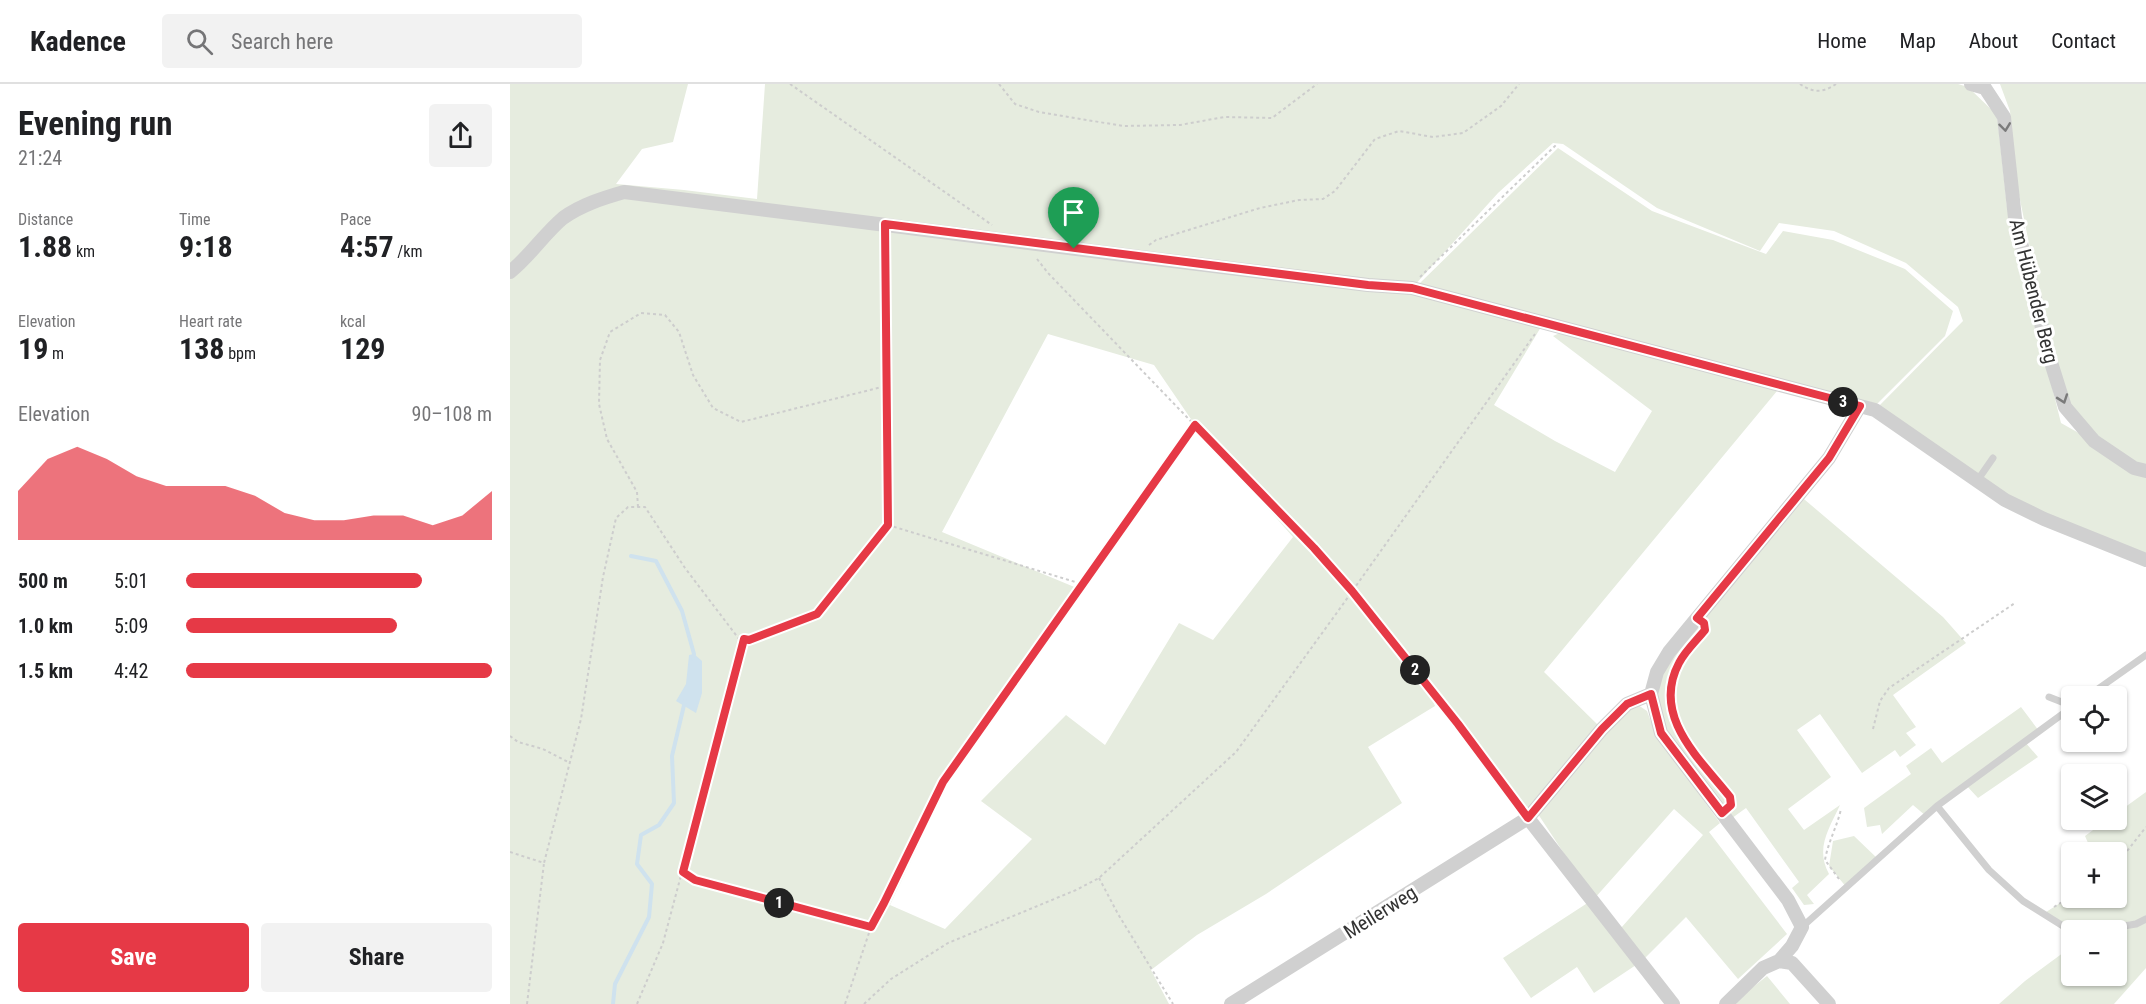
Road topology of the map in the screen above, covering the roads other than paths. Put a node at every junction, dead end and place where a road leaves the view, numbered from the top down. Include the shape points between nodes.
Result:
1 (1971, 84) edge
2 (510, 272) edge
3 (1860, 406) junction
4 (1993, 458) dead end
5 (2146, 471) edge
6 (1977, 482) junction
7 (2146, 560) edge
8 (2146, 655) edge
9 (2102, 686) edge
10 (1651, 694) junction
11 (2049, 697) dead end
12 (2061, 702) edge
13 (2061, 714) edge
14 (1937, 806) junction
15 (1528, 818) junction
16 (2146, 920) edge
17 (2061, 925) edge
18 (2127, 926) edge
19 (1802, 927) junction
20 (1779, 961) junction
21 (1231, 1004) edge
22 (1673, 1004) edge
23 (1726, 1004) edge
24 (1829, 1004) edge

1 -> 5 street, Am Hübender Berg via 1985,88 2004,117 2015,218 2065,407 2094,441 2134,468
2 - 3 street via 564,218 597,199 624,192 1368,285 1410,287
3 - 6 street via 1875,410
3 - 10 street via 1829,458 1669,652 1657,672
4 - 6 lane
6 - 7 street via 2044,519
8 - 9 lane
10 - 15 street, Meilerweg via 1627,704 1602,729
10 - 19 street via 1661,733 1788,900
11 - 12 lane
13 - 14 lane
14 - 17 lane via 1989,870 2023,901
14 - 19 lane
15 - 21 street, Meilerweg
15 - 22 street
16 - 18 lane
19 - 20 street
20 - 23 street via 1763,968
20 - 24 street via 1792,963

